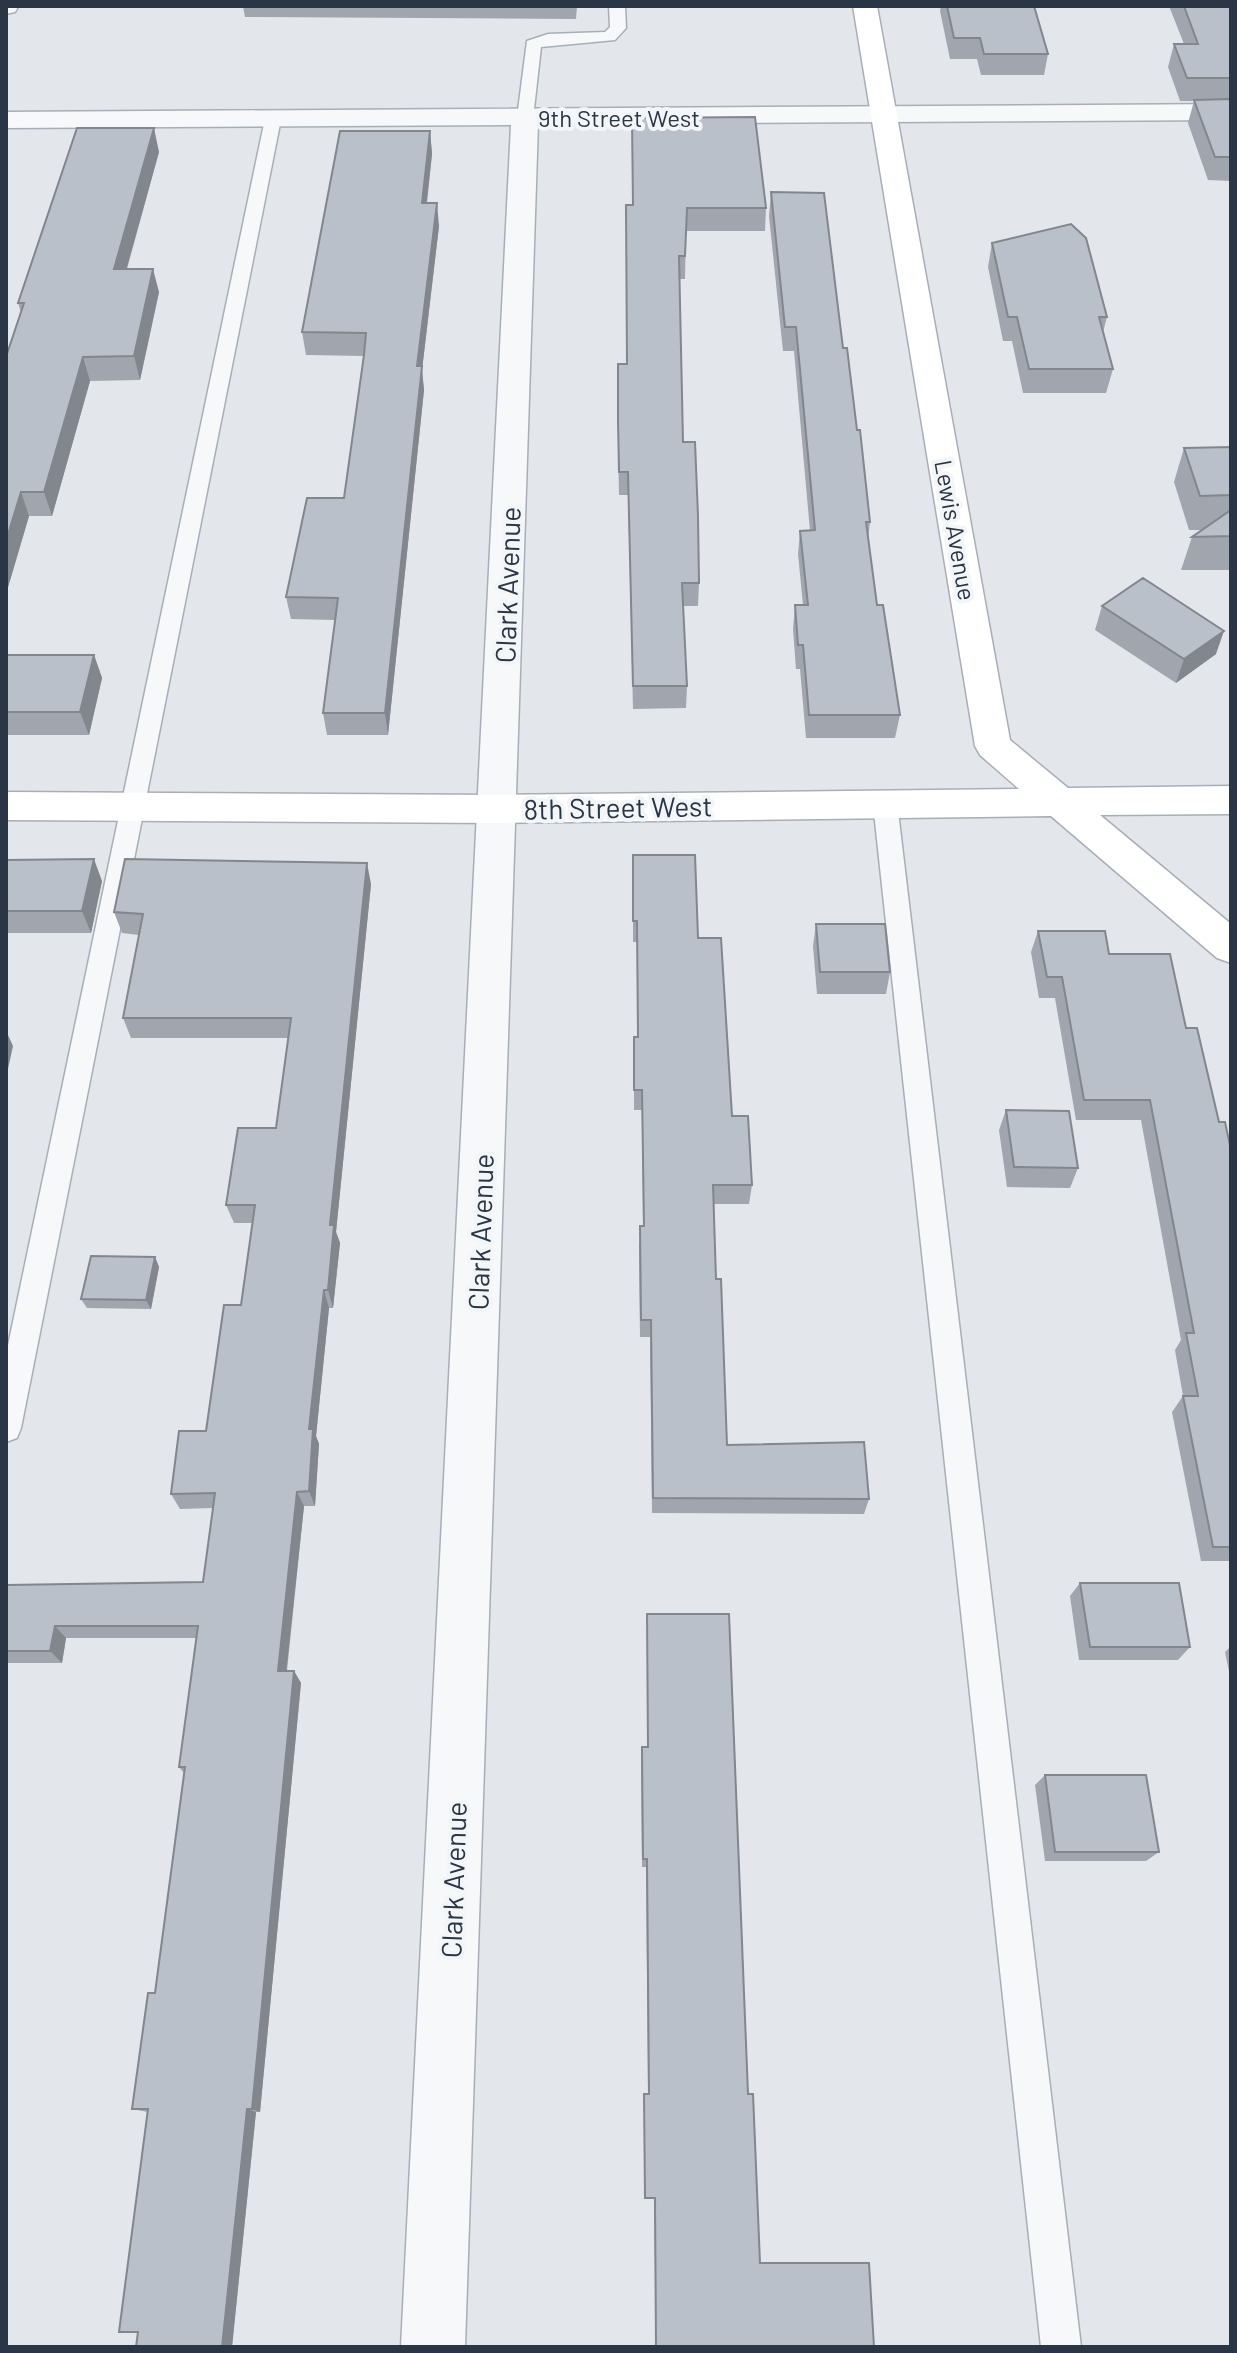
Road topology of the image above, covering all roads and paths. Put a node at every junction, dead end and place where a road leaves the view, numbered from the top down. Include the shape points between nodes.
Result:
1 (617, 6) edge
2 (865, 6) edge
3 (1231, 112) edge
4 (884, 115) junction
5 (525, 118) junction
6 (273, 119) junction
7 (11, 127) edge
8 (1231, 800) edge
9 (1059, 801) junction
10 (885, 803) junction
11 (132, 804) junction
12 (6, 806) edge
13 (497, 809) junction
14 (1231, 947) edge
15 (6, 1428) edge
16 (433, 2347) edge
17 (1061, 2347) edge

1 - 5 lane via 618,28 609,37 533,44
2 - 4 street, Lewis Avenue
3 - 4 street, 9th Street West
4 - 5 street, 9th Street West
4 - 9 street, Lewis Avenue via 993,746
5 - 6 street, 9th Street West
5 - 13 street, Clark Avenue
6 - 7 street, 9th Street West
6 - 11 lane
8 - 9 street, 8th Street West
9 - 10 street, 8th Street West
9 - 14 street, Lewis Avenue
10 - 13 street, 8th Street West
10 - 17 lane
11 - 12 street, 8th Street West
11 - 13 street, 8th Street West
11 - 15 lane
13 - 16 street, Clark Avenue

